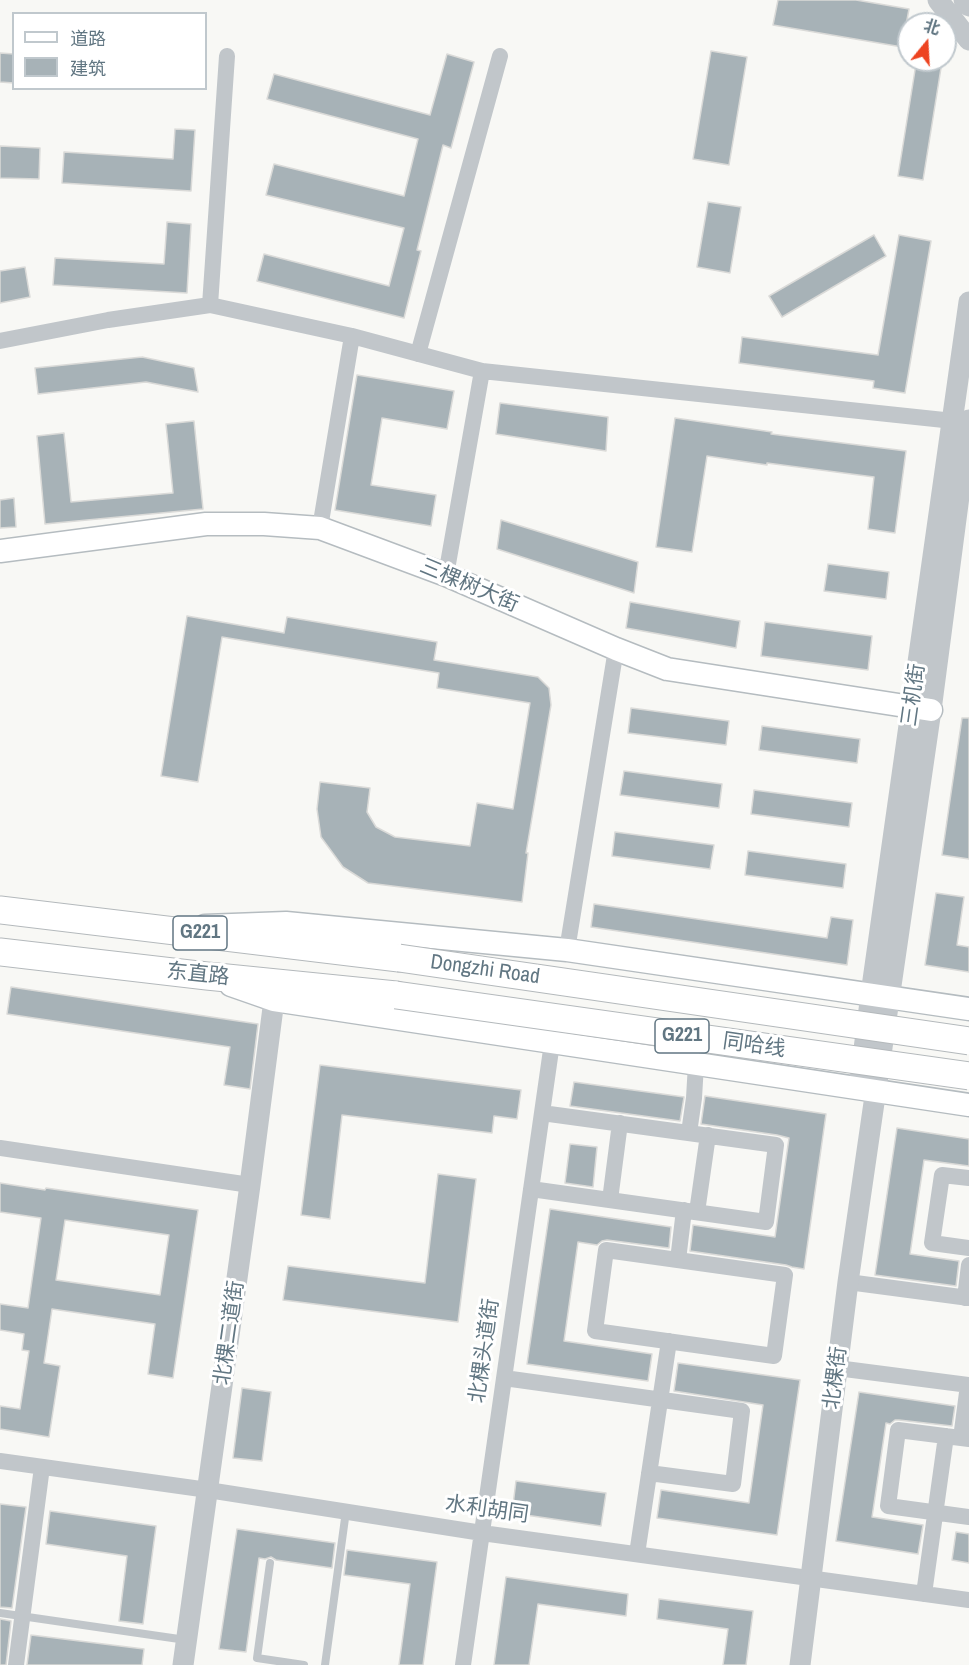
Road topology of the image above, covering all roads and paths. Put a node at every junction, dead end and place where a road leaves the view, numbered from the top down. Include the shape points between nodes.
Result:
1 (938, 0) edge
2 (964, 0) edge
3 (969, 6) edge
4 (969, 40) edge
5 (227, 56) dead end
6 (500, 56) dead end
7 (969, 302) edge
8 (210, 304) junction
9 (352, 336) junction
10 (0, 341) edge
11 (418, 354) junction
12 (482, 371) junction
13 (963, 421) edge
14 (320, 528) junction
15 (0, 551) edge
16 (446, 575) junction
17 (616, 649) junction
18 (921, 708) junction
19 (0, 910) edge
20 (151, 928) junction
21 (567, 950) junction
22 (0, 952) edge
23 (207, 976) junction
24 (396, 995) joint
25 (880, 995) junction
26 (274, 1000) junction
27 (969, 1009) edge
28 (969, 1041) edge
29 (552, 1043) junction
30 (696, 1064) junction
31 (969, 1076) edge
32 (867, 1089) junction
33 (969, 1105) edge
34 (542, 1113) junction
35 (620, 1123) junction
36 (689, 1133) junction
37 (708, 1135) junction
38 (0, 1148) edge
39 (969, 1178) edge
40 (250, 1185) junction
41 (531, 1189) junction
42 (610, 1200) junction
43 (690, 1211) junction
44 (969, 1248) edge
45 (678, 1260) junction
46 (969, 1264) edge
47 (848, 1282) junction
48 (967, 1298) edge
49 (669, 1341) junction
50 (837, 1368) junction
51 (504, 1378) junction
52 (968, 1385) edge
53 (660, 1400) junction
54 (959, 1438) edge
55 (0, 1461) edge
56 (42, 1467) junction
57 (649, 1473) junction
58 (208, 1490) junction
59 (346, 1511) junction
60 (935, 1512) junction
61 (969, 1517) edge
62 (482, 1533) junction
63 (637, 1554) junction
64 (270, 1563) dead end
65 (811, 1578) junction
66 (924, 1594) junction
67 (969, 1600) edge
68 (0, 1614) edge
69 (22, 1617) junction
70 (187, 1640) junction
71 (16, 1665) edge
72 (183, 1665) edge
73 (304, 1665) edge
74 (325, 1665) edge
75 (463, 1665) edge
76 (800, 1665) edge

1 - 4 street
2 - 3 street
5 - 8 street
6 - 11 street
7 - 13 street, 三机街
8 - 9 street
8 - 10 street
9 - 11 street
9 - 14 street
11 - 12 street
12 - 13 street
12 - 16 street
13 - 18 street, 三机街
14 - 15 main road, 三棵树大街 via 206,524
14 - 16 main road, 三棵树大街
16 - 17 main road, 三棵树大街
17 - 18 main road, 三棵树大街 via 667,669
17 - 21 street
18 - 25 street, 三机街
19 - 20 highway, Dongzhi Road / G221
20 - 21 main road via 286,923
20 - 28 highway, Dongzhi Road / G221, bridge via 399,958
21 - 25 main road
22 - 23 highway, 东直路 / G221
23 - 24 highway, 东直路 / G221
23 - 26 main road
24 - 31 highway, 同哈线 / G221, bridge
25 - 27 main road
25 - 32 street, 三机街
26 - 29 main road
26 - 40 street, 北棵二道街
29 - 30 main road
29 - 34 street, 北棵头道街
30 - 32 main road
30 - 36 street
32 - 33 main road
32 - 47 street, 北棵街
34 - 35 street
34 - 41 street, 北棵头道街
35 - 36 street
35 - 42 street
36 - 37 street
37 - 43 street
37 - 43 street via 776,1145 766,1222
38 - 40 street
39 - 44 street via 942,1175 932,1244
40 - 58 street, 北棵二道街
41 - 42 street
41 - 51 street, 北棵头道街
42 - 43 street
43 - 45 street
45 - 49 street via 606,1250 595,1331
45 - 49 street via 785,1275 774,1356
46 - 48 street
47 - 48 street
47 - 50 street, 北棵街
49 - 53 street
50 - 52 street
50 - 65 street, 北棵街
51 - 53 street
51 - 62 street, 北棵头道街
52 - 54 street
53 - 57 street
53 - 57 street via 742,1412 733,1484
54 - 60 street
54 - 60 street via 898,1430 888,1506
55 - 56 street, 水利胡同
56 - 58 street, 水利胡同
56 - 69 street
57 - 63 street
58 - 59 street, 水利胡同
58 - 70 street, 北棵二道街
59 - 62 street, 水利胡同
59 - 74 lane
60 - 61 street
60 - 66 street
62 - 63 street, 水利胡同
62 - 75 street, 北棵头道街
63 - 65 street, 水利胡同
64 - 73 lane via 258,1658
65 - 66 street, 水利胡同
65 - 76 street, 北棵街
66 - 67 street, 水利胡同
68 - 69 lane
69 - 70 lane
69 - 71 street
70 - 72 street, 北棵二道街

